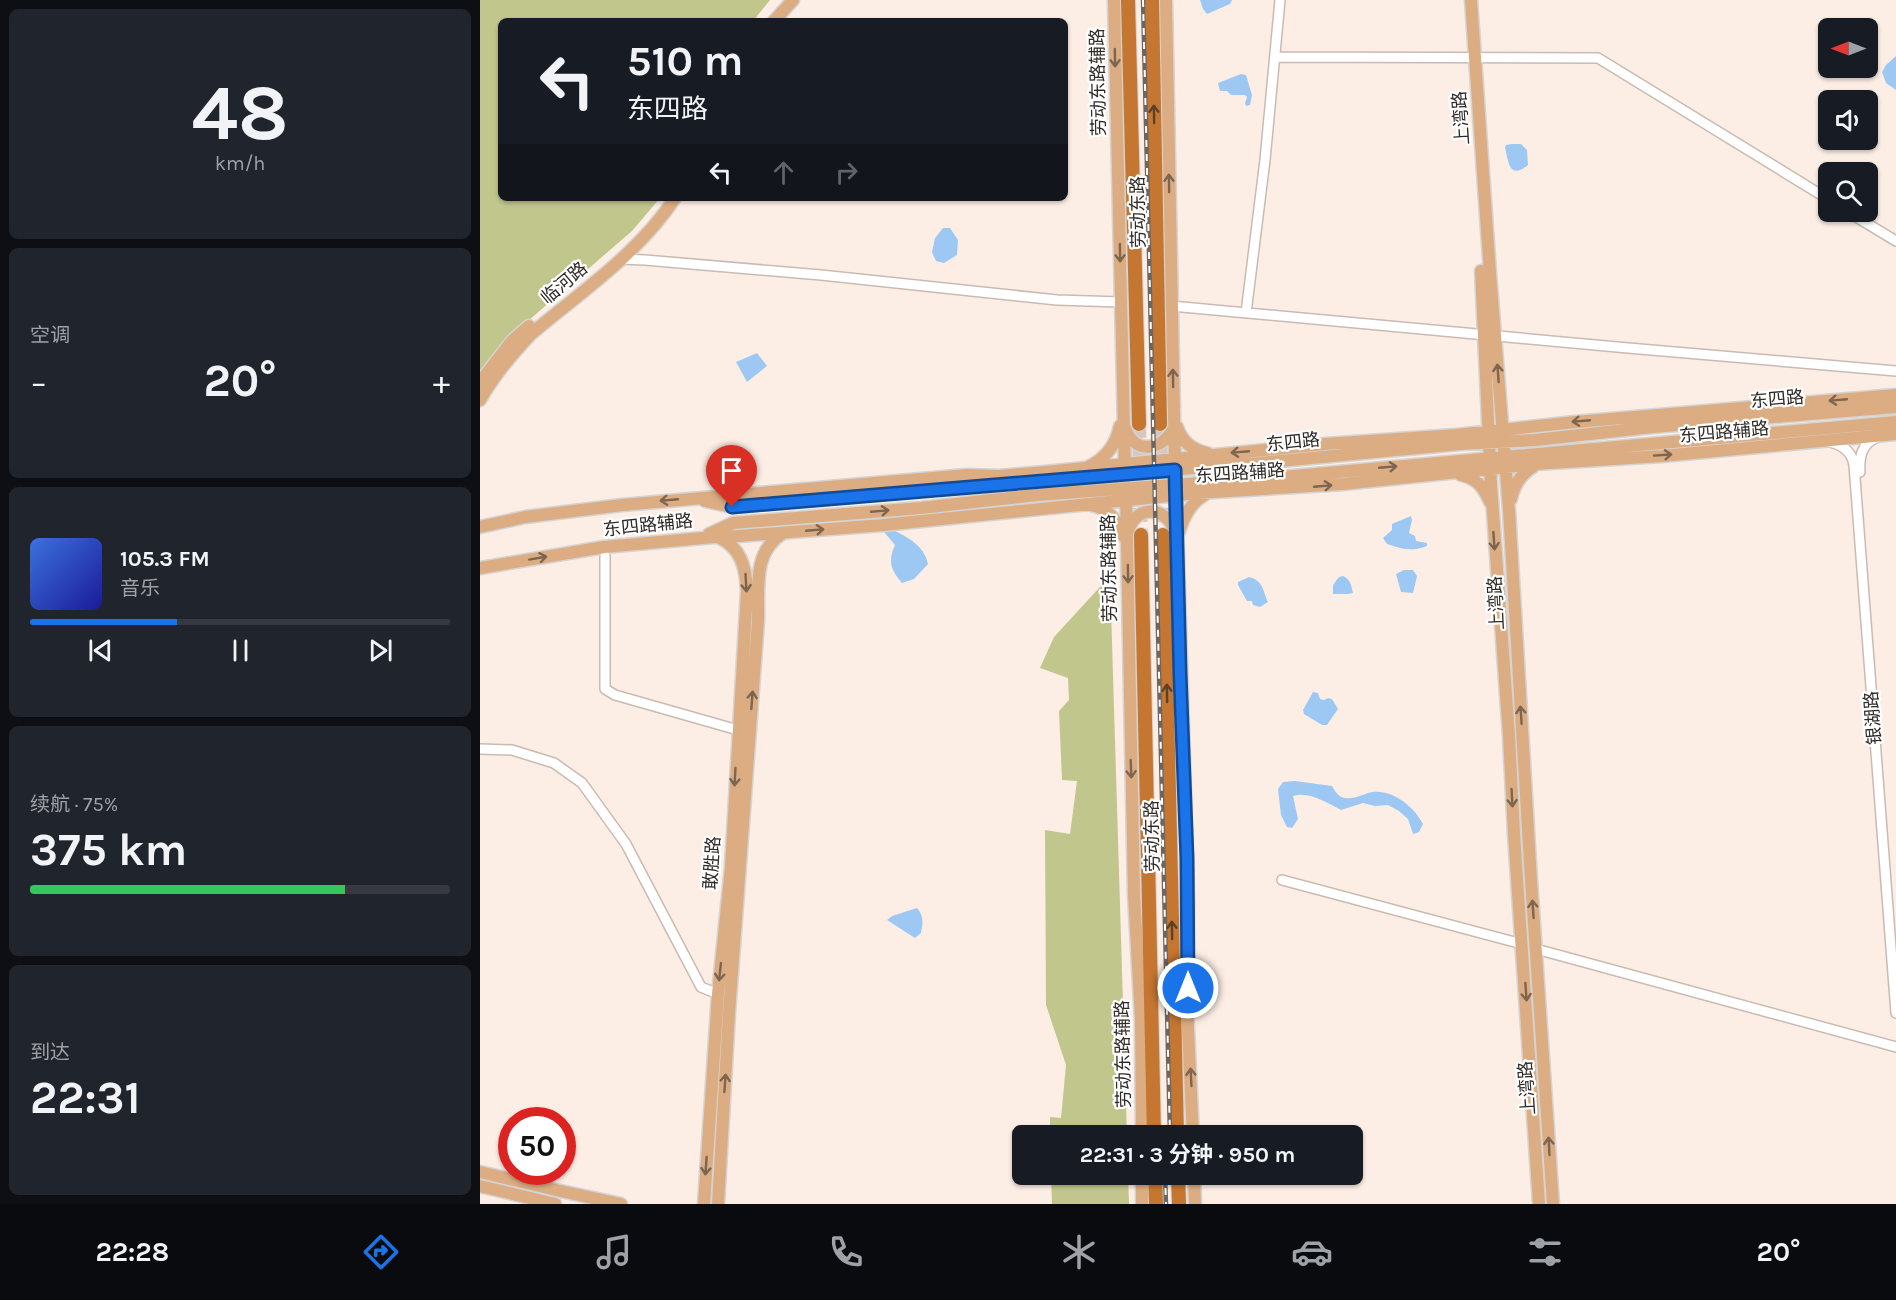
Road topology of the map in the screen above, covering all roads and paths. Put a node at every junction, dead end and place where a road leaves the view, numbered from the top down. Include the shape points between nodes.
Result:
1 (782, 0) edge
2 (793, 0) edge
3 (1114, 0) edge
4 (1128, 0) edge
5 (1152, 0) edge
6 (1166, 0) edge
7 (1280, 0) edge
8 (1464, 0) edge
9 (1471, 0) edge
10 (767, 18) edge
11 (777, 18) edge
12 (1275, 57) junction
13 (1471, 57) junction
14 (1818, 193) edge
15 (662, 201) edge
16 (673, 201) edge
17 (1865, 222) edge
18 (1896, 241) edge
19 (621, 259) junction
20 (1121, 302) junction
21 (1171, 306) junction
22 (1246, 313) junction
23 (1490, 335) junction
24 (1896, 371) edge
25 (480, 382) edge
26 (1487, 392) junction
27 (1896, 395) edge
28 (1499, 398) junction
29 (480, 400) edge
30 (1123, 407) junction
31 (1896, 407) edge
32 (1603, 420) junction
33 (1174, 422) junction
34 (1896, 422) edge
35 (1124, 423) junction
36 (1140, 424) tunnel mouth
37 (1160, 424) tunnel mouth
38 (1539, 425) junction
39 (1642, 428) junction
40 (1460, 434) junction
41 (1896, 434) edge
42 (1503, 436) junction
43 (1880, 436) junction
44 (1489, 437) junction
45 (1825, 441) junction
46 (1344, 444) junction
47 (1430, 447) junction
48 (1602, 449) junction
49 (1396, 450) junction
50 (1562, 453) junction
51 (1217, 454) junction
52 (1642, 456) junction
53 (1505, 462) junction
54 (1175, 464) junction
55 (1490, 464) junction
56 (1536, 464) junction
57 (1125, 469) junction
58 (1087, 472) junction
59 (1451, 474) junction
60 (979, 476) junction
61 (1254, 479) junction
62 (1236, 480) junction
63 (1022, 482) junction
64 (1301, 487) junction
65 (1176, 490) junction
66 (1092, 491) junction
67 (1208, 492) junction
68 (1126, 495) junction
69 (694, 498) junction
70 (986, 501) junction
71 (1087, 504) junction
72 (1033, 509) junction
73 (1492, 510) junction
74 (1509, 510) junction
75 (480, 525) edge
76 (783, 533) junction
77 (1127, 533) junction
78 (1141, 535) tunnel mouth
79 (717, 537) junction
80 (699, 538) junction
81 (1172, 538) junction
82 (1127, 550) junction
83 (605, 556) dead end
84 (480, 568) edge
85 (738, 730) junction
86 (480, 748) edge
87 (1282, 880) dead end
88 (1522, 944) junction
89 (1896, 944) edge
90 (1536, 949) junction
91 (718, 994) junction
92 (1896, 1013) edge
93 (1896, 1047) edge
94 (1142, 1125) edge
95 (1155, 1125) edge
96 (1177, 1125) edge
97 (1193, 1125) edge
98 (480, 1172) edge
99 (1142, 1185) edge
100 (1155, 1185) edge
101 (1178, 1185) edge
102 (1194, 1185) edge
103 (480, 1186) edge
104 (555, 1204) edge
105 (621, 1204) edge
106 (704, 1204) edge
107 (718, 1204) edge
108 (1142, 1204) edge
109 (1156, 1204) edge
110 (1179, 1204) edge
111 (1195, 1204) edge
112 (1539, 1204) edge
113 (1553, 1204) edge

1 - 10 main road
2 - 11 main road
3 -> 20 main road, 劳动东路辅路
4 - 36 highway, 劳动东路
37 -> 5 highway, 劳动东路
21 -> 6 main road
7 - 12 street
8 - 13 main road, 上湾路
9 - 13 main road, 上湾路
12 - 13 street
12 - 22 street
13 - 14 street via 1598,58
13 - 23 main road, 上湾路 via 1484,309
15 - 25 main road, 临河路 via 635,234 512,341
16 - 19 main road, 临河路
17 - 18 street
19 - 20 street via 1057,300
19 - 29 main road, 临河路 via 515,350
20 - 30 main road, 劳动东路辅路
21 - 22 street
33 -> 21 main road
22 - 23 street
23 - 24 street
23 - 26 main road, 上湾路
28 -> 23 main road, 上湾路
26 - 40 main road via 1477,423
26 - 44 main road, 上湾路
27 -> 32 main road, 东四路辅路
28 - 38 main road via 1514,419
28 - 42 main road, 上湾路
30 - 35 main road, 劳动东路辅路
30 - 58 main road via 1115,442
31 - 39 main road, 东四路
32 -> 38 main road, 东四路辅路
32 - 39 main road
33 - 35 main road via 1164,441 1146,447 1128,435
33 - 51 main road via 1187,445
33 - 54 main road
34 - 48 main road, 东四路
35 - 57 main road, 劳动东路辅路
38 - 42 main road, 东四路辅路
39 - 42 main road, 东四路 via 1578,436
40 - 44 main road, 东四路辅路
40 - 46 main road, 东四路辅路
40 - 47 main road
41 - 43 main road, 东四路辅路
42 - 44 main road, 东四路辅路
42 - 53 main road, 上湾路
43 - 45 main road, 东四路辅路
43 - 89 street, 银湖路 via 1867,443 1860,465
44 - 47 main road, 东四路
44 - 55 main road, 上湾路
52 -> 45 main road, 东四路辅路
45 - 92 street, 银湖路 via 1844,447 1854,465
46 - 49 main road
46 -> 51 main road, 东四路辅路
47 - 49 main road, 东四路
48 - 50 main road, 东四路
48 - 52 main road
49 - 54 main road, 东四路
50 - 53 main road, 东四路
50 - 56 main road
51 - 54 main road, 东四路辅路
52 - 56 main road, 东四路辅路
53 - 55 main road, 东四路
53 - 56 main road, 东四路辅路
53 - 74 main road, 上湾路
54 - 57 main road, 东四路
54 - 65 main road
55 - 59 main road, 东四路辅路
61 -> 55 main road, 东四路
55 - 73 main road, 上湾路
56 - 74 main road via 1517,481
57 - 58 main road, 东四路
57 - 68 main road, 劳动东路辅路
58 - 60 main road, 东四路辅路
58 - 63 main road, 东四路
58 - 66 main road via 1101,481
64 -> 59 main road, 东四路辅路
59 - 73 main road via 1474,479
60 - 63 main road
60 - 69 main road, 东四路辅路
61 - 62 main road, 东四路
61 - 64 main road
62 - 65 main road, 东四路
62 - 67 main road
63 - 69 main road, 东四路 via 732,507
64 - 67 main road, 东四路辅路
65 - 67 main road, 东四路辅路
65 - 68 main road, 东四路辅路
65 - 81 main road
66 - 68 main road
66 - 70 main road
67 - 81 main road via 1186,514 1179,534
68 - 71 main road, 东四路辅路
68 - 77 main road, 劳动东路辅路
69 -> 75 main road, 东四路辅路
70 - 72 main road
80 -> 70 main road via 733,523
71 - 72 main road, 东四路辅路
71 - 82 main road via 1105,510 1117,521
76 -> 72 main road, 东四路辅路
73 -> 88 main road, 上湾路
90 -> 74 main road, 上湾路
76 - 79 main road, 东四路辅路
107 -> 76 main road, 敢胜路 via 760,566 767,548
77 - 81 main road via 1134,519 1149,512 1164,515 1171,522
77 - 82 main road, 劳动东路辅路
78 - 95 highway, 劳动东路
79 - 80 main road, 东四路辅路
79 -> 85 main road, 敢胜路 via 737,552 744,564 746,581
84 -> 80 main road, 东四路辅路 via 604,547
96 -> 81 highway, 劳动东路
97 -> 81 main road via 1188,889
82 -> 94 main road, 劳动东路辅路
83 - 85 street via 605,689
85 -> 91 main road, 敢胜路 via 731,867
86 - 91 street via 512,750 554,763 582,783 626,844 701,987
87 - 88 street
88 -> 112 main road, 上湾路
90 - 93 street
113 -> 90 main road, 上湾路
91 -> 106 main road, 敢胜路
98 - 105 main road
99 - 108 main road
100 - 109 highway
101 - 110 highway
102 - 111 main road
103 - 104 main road

